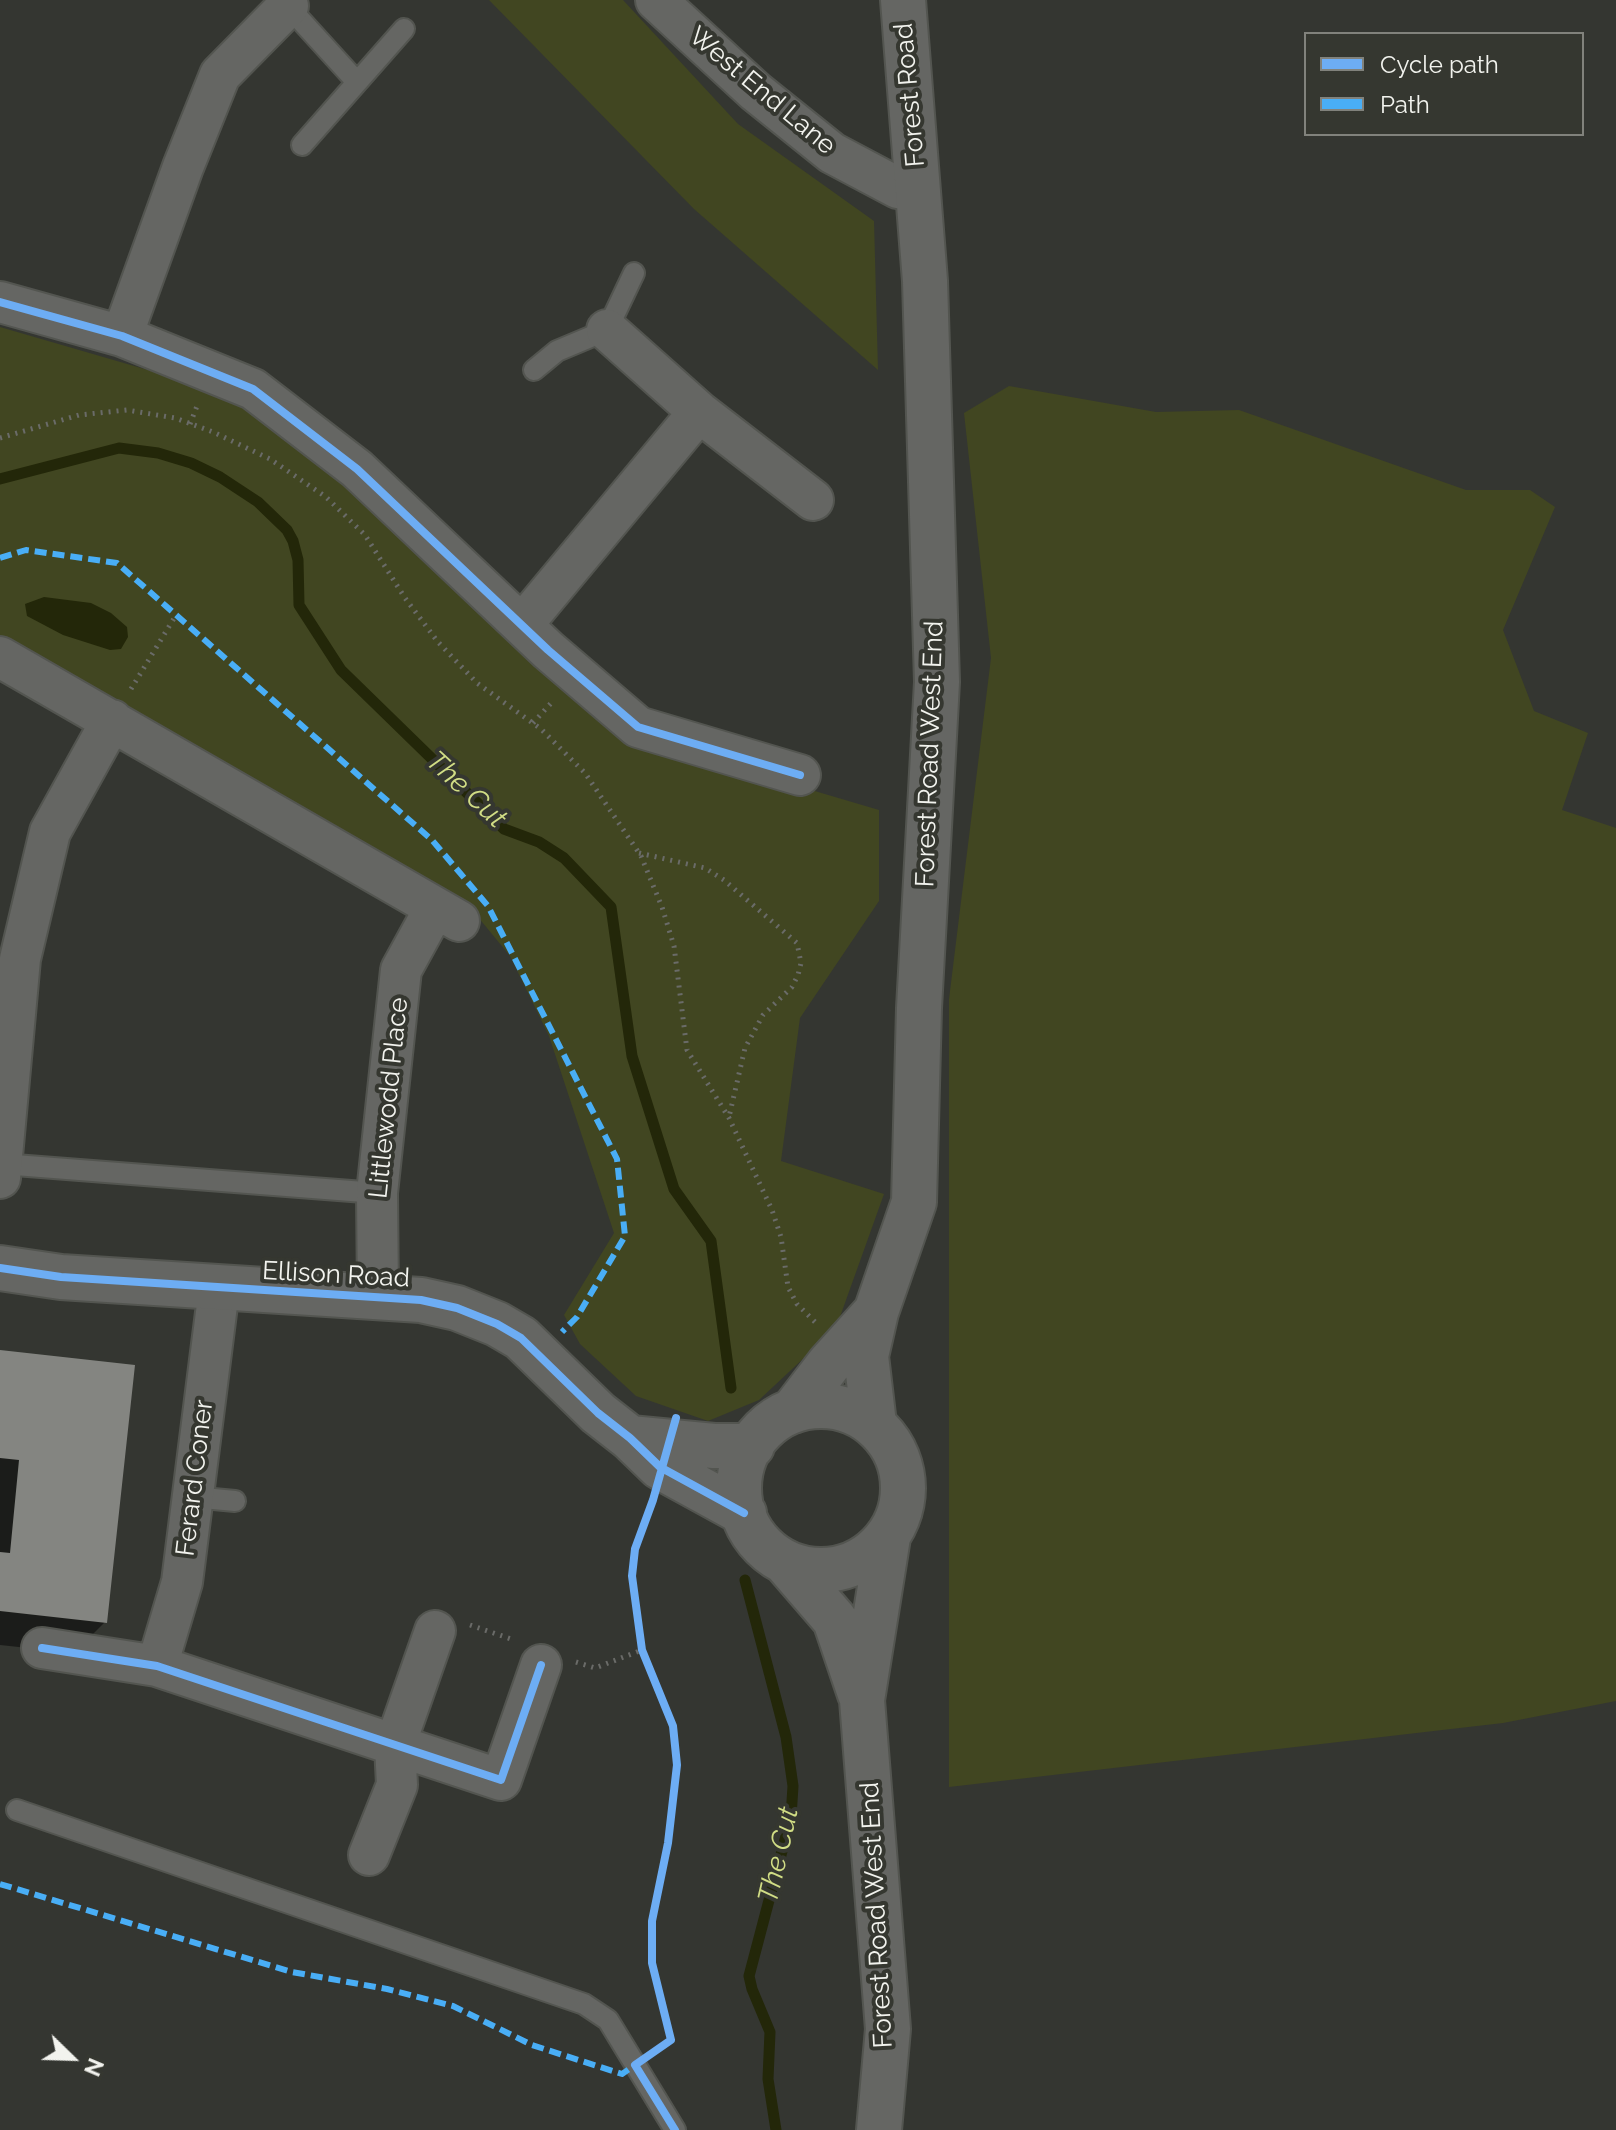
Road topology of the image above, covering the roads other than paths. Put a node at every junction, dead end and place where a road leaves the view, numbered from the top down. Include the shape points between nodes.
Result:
1 (656, 0) edge
2 (903, 0) edge
3 (285, 3) edge
4 (404, 29) dead end
5 (356, 81) junction
6 (302, 145) dead end
7 (918, 190) junction
8 (634, 273) dead end
9 (0, 302) edge
10 (607, 330) junction
11 (122, 336) junction
12 (534, 370) dead end
13 (699, 412) junction
14 (813, 500) dead end
15 (522, 625) junction
16 (0, 657) edge
17 (112, 720) junction
18 (800, 775) dead end
19 (4, 1110) edge
20 (1, 1171) edge
21 (377, 1193) junction
22 (0, 1268) edge
23 (219, 1289) junction
24 (378, 1297) junction
25 (876, 1312) junction
26 (793, 1411) junction
27 (874, 1424) junction
28 (630, 1438) junction
29 (752, 1446) junction
30 (192, 1497) junction
31 (235, 1501) dead end
32 (744, 1513) junction
33 (888, 1537) junction
34 (785, 1562) junction
35 (435, 1631) dead end
36 (42, 1648) dead end
37 (541, 1665) dead end
38 (157, 1666) junction
39 (862, 1700) junction
40 (395, 1745) junction
41 (17, 1810) dead end
42 (369, 1855) dead end
43 (888, 2029) junction
44 (675, 2130) edge
45 (879, 2130) edge
46 (912, 2130) edge

1 - 7 street, West End Lane via 832,153 898,188
2 - 7 main road, Forest Road
3 - 5 lane
3 - 11 street via 220,75
4 - 5 lane
5 - 6 lane
7 - 25 main road, Forest Road West End via 937,682 914,1202
8 - 10 lane
9 - 11 street
10 - 12 lane via 557,351
10 - 13 street
11 - 15 street via 253,389 357,469
13 - 14 street
13 - 15 street
15 - 18 street via 638,727
16 - 17 street
17 - 19 street via 50,832 20,959
17 - 21 street, Littlewodd Place via 447,915 401,970
19 - 20 street
20 - 21 lane
21 - 24 street, Littlewodd Place
22 - 23 main road, Ellison Road
23 - 24 main road, Ellison Road
23 - 30 street, Ferard Coner
24 - 28 main road, Ellison Road via 457,1308 497,1324 540,1354
25 - 26 main road, Forest Road West End
25 - 27 main road, Forest Road West End via 866,1356
26 - 27 main road via 808,1406 849,1409
26 - 29 main road via 759,1433
27 - 33 main road via 893,1446 903,1472 903,1501
28 - 29 main road
28 - 32 main road, Ellison Road via 660,1467
29 - 32 main road via 740,1472
30 - 31 lane
30 - 38 street, Ferard Coner via 182,1582
32 - 34 main road via 748,1528 766,1550
33 - 34 main road via 867,1557 841,1568 812,1570
33 - 39 main road, Forest Road West End
34 - 39 main road, Forest Road West End via 835,1620
35 - 40 street
36 - 38 street
37 - 40 street via 501,1780
38 - 40 street
39 - 43 main road, Forest Road West End
40 - 42 street via 397,1785
41 - 44 lane via 584,2004 608,2020
43 - 45 main road, Forest Road West End
43 - 46 main road

